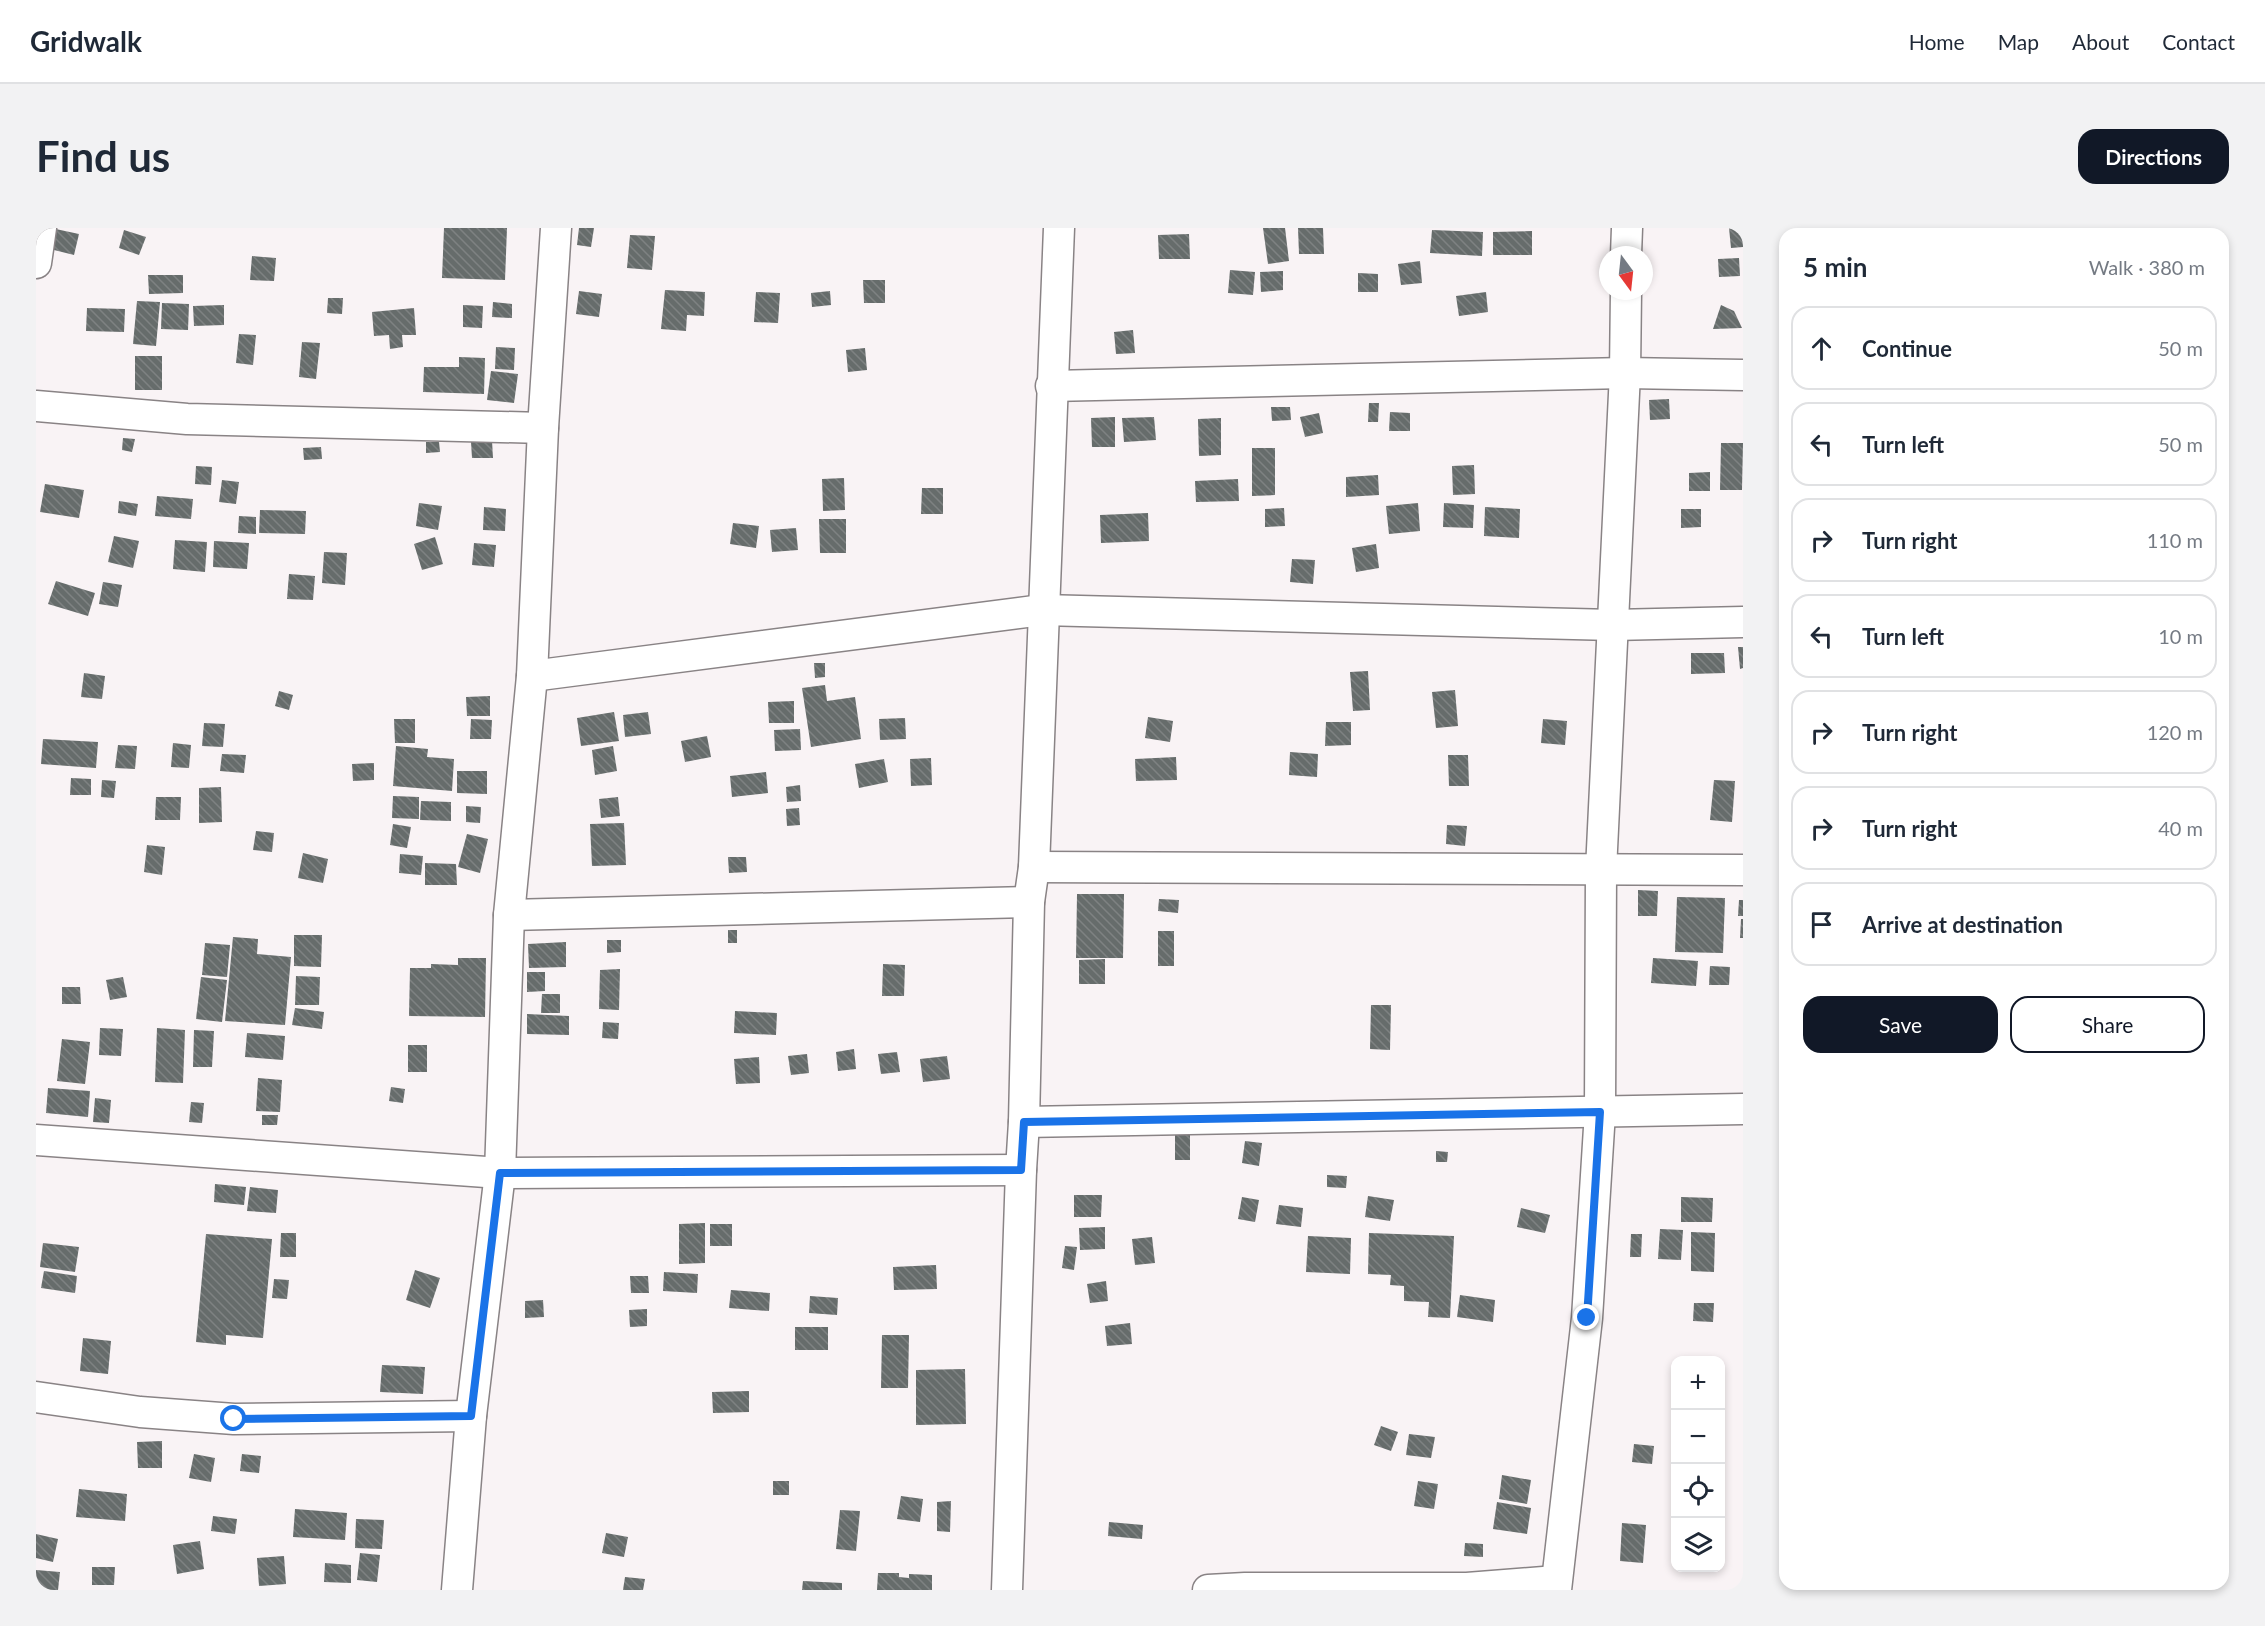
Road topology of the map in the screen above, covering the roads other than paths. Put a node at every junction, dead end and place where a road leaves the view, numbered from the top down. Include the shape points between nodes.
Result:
1 (41, 228) edge
2 (556, 228) edge
3 (1059, 228) edge
4 (1627, 228) edge
5 (1626, 246) edge
6 (36, 263) edge
7 (1626, 300) edge
8 (1625, 373) junction
9 (1743, 375) edge
10 (1052, 386) junction
11 (36, 406) edge
12 (543, 428) junction
13 (1042, 610) junction
14 (1743, 622) edge
15 (1613, 625) junction
16 (532, 676) junction
17 (1034, 867) junction
18 (1601, 870) junction
19 (1743, 870) edge
20 (1029, 902) junction
21 (509, 915) junction
22 (1743, 1109) edge
23 (1600, 1112) junction
24 (1024, 1122) junction
25 (36, 1140) edge
26 (1021, 1170) junction
27 (500, 1173) junction
28 (36, 1397) edge
29 (471, 1416) junction
30 (1556, 1586) edge
31 (457, 1590) edge
32 (1007, 1590) edge
33 (1208, 1590) edge

1 - 6 street
2 - 12 street
3 - 10 street
4 - 5 street
7 - 8 street
8 - 9 street
8 - 10 street
8 - 15 street
10 - 13 street
11 - 12 street via 187,419
12 - 16 street
13 - 15 street
13 - 16 street
13 - 17 street
14 - 15 street
15 - 18 street
16 - 21 street
17 - 18 street
17 - 20 street
18 - 19 street
18 - 23 street
20 - 21 street
20 - 24 street
21 - 27 street
22 - 23 street
23 - 24 street
23 - 30 street via 1587,1318
24 - 26 street
25 - 27 street
26 - 27 street
26 - 32 street
27 - 29 street
28 - 29 street via 140,1412 234,1419
29 - 31 street
30 - 33 street

